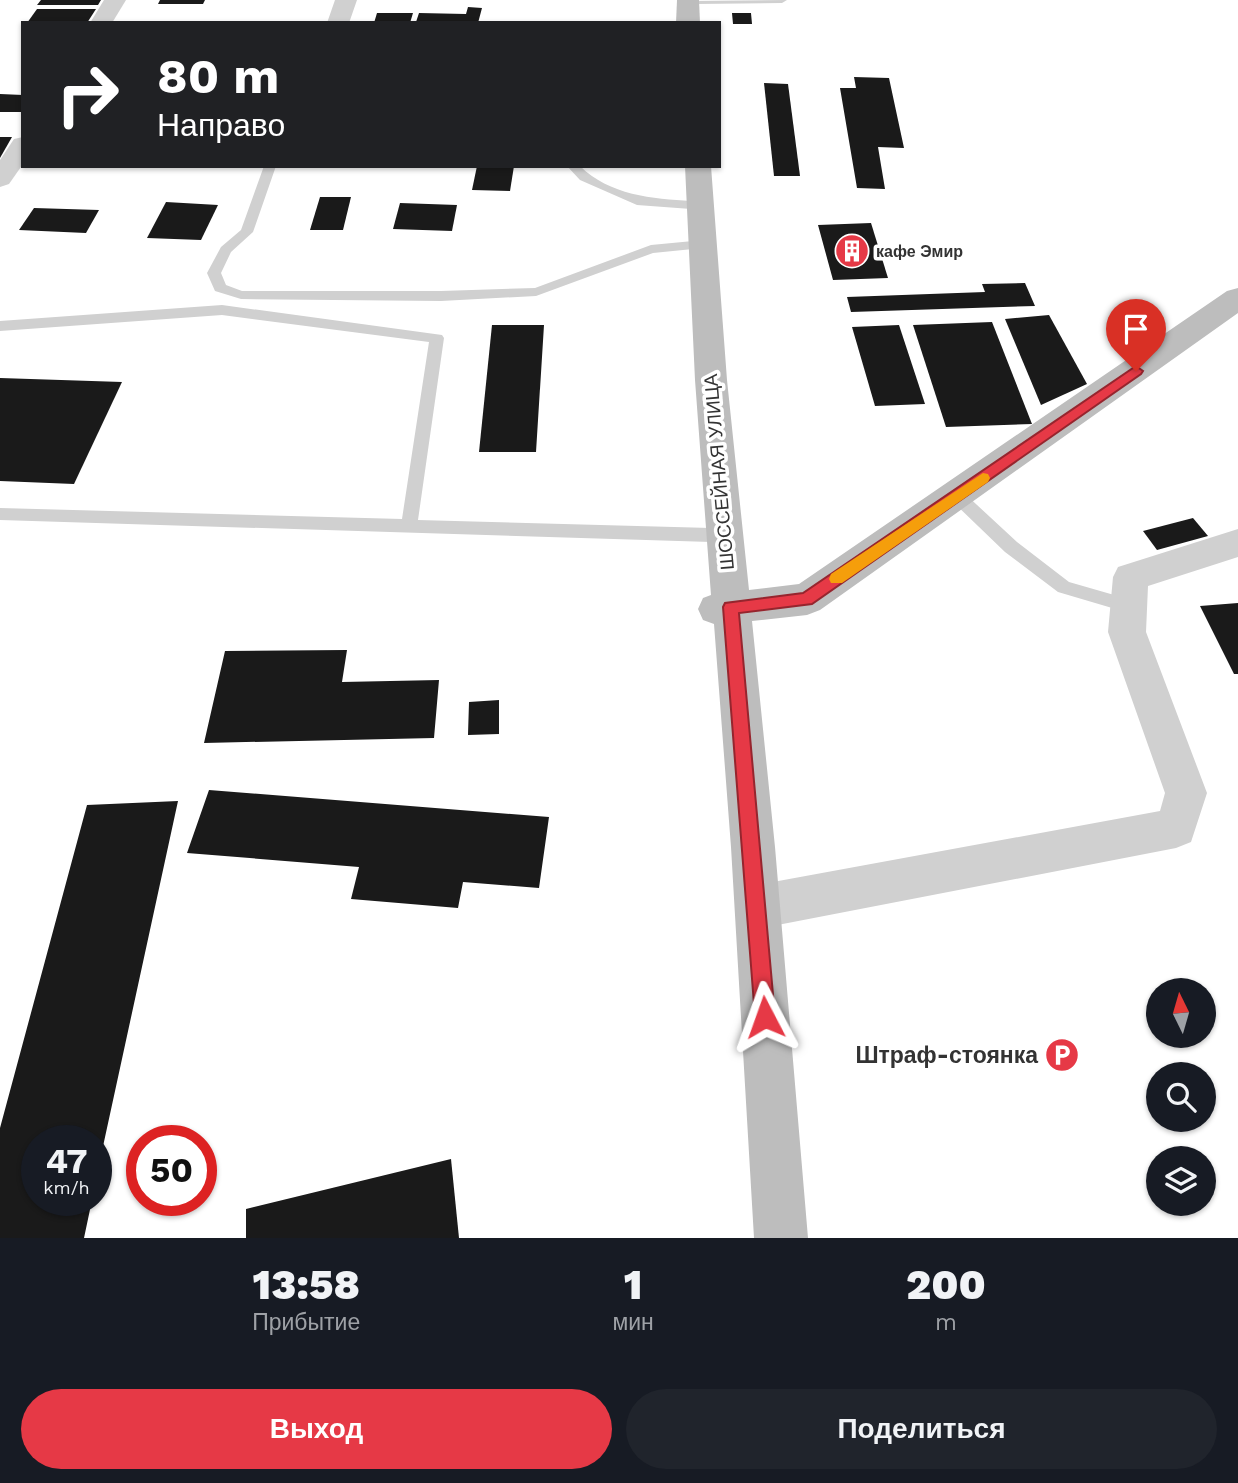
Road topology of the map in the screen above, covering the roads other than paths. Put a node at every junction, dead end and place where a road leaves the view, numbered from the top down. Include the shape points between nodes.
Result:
1 (115, 0) edge
2 (346, 0) edge
3 (782, 0) edge
4 (692, 9) edge
5 (102, 21) edge
6 (339, 21) edge
7 (21, 147) edge
8 (269, 168) edge
9 (575, 168) edge
10 (690, 168) edge
11 (0, 179) edge
12 (694, 186) edge
13 (693, 245) junction
14 (1238, 298) edge
15 (0, 326) edge
16 (957, 496) junction
17 (0, 514) edge
18 (409, 524) junction
19 (711, 535) junction
20 (1238, 542) edge
21 (1129, 606) junction
22 (724, 608) junction
23 (757, 907) junction
24 (759, 1238) edge
25 (781, 1238) edge

1 - 5 street
2 - 6 street
3 - 4 lane
7 - 11 street
8 - 13 lane via 247,232 226,250 214,273 220,288 241,295 536,292 651,249
9 - 12 lane via 584,177 641,202
10 - 12 main road, ШОССЕЙНАЯ УЛИЦА
12 - 13 main road, ШОССЕЙНАЯ УЛИЦА
12 - 22 main road, ШОССЕЙНАЯ УЛИЦА
13 - 19 main road, ШОССЕЙНАЯ УЛИЦА
14 - 16 main road
15 - 18 lane via 222,310 437,338
16 - 21 lane via 1011,547 1063,587
16 - 22 main road via 807,599
17 - 18 lane
18 - 19 lane
19 - 22 main road, ШОССЕЙНАЯ УЛИЦА
20 - 21 street via 1130,577
21 - 23 street via 1127,632 1186,793 1176,828
22 - 23 main road, ШОССЕЙНАЯ УЛИЦА
22 - 24 main road, ШОССЕЙНАЯ УЛИЦА
23 - 25 main road, ШОССЕЙНАЯ УЛИЦА

